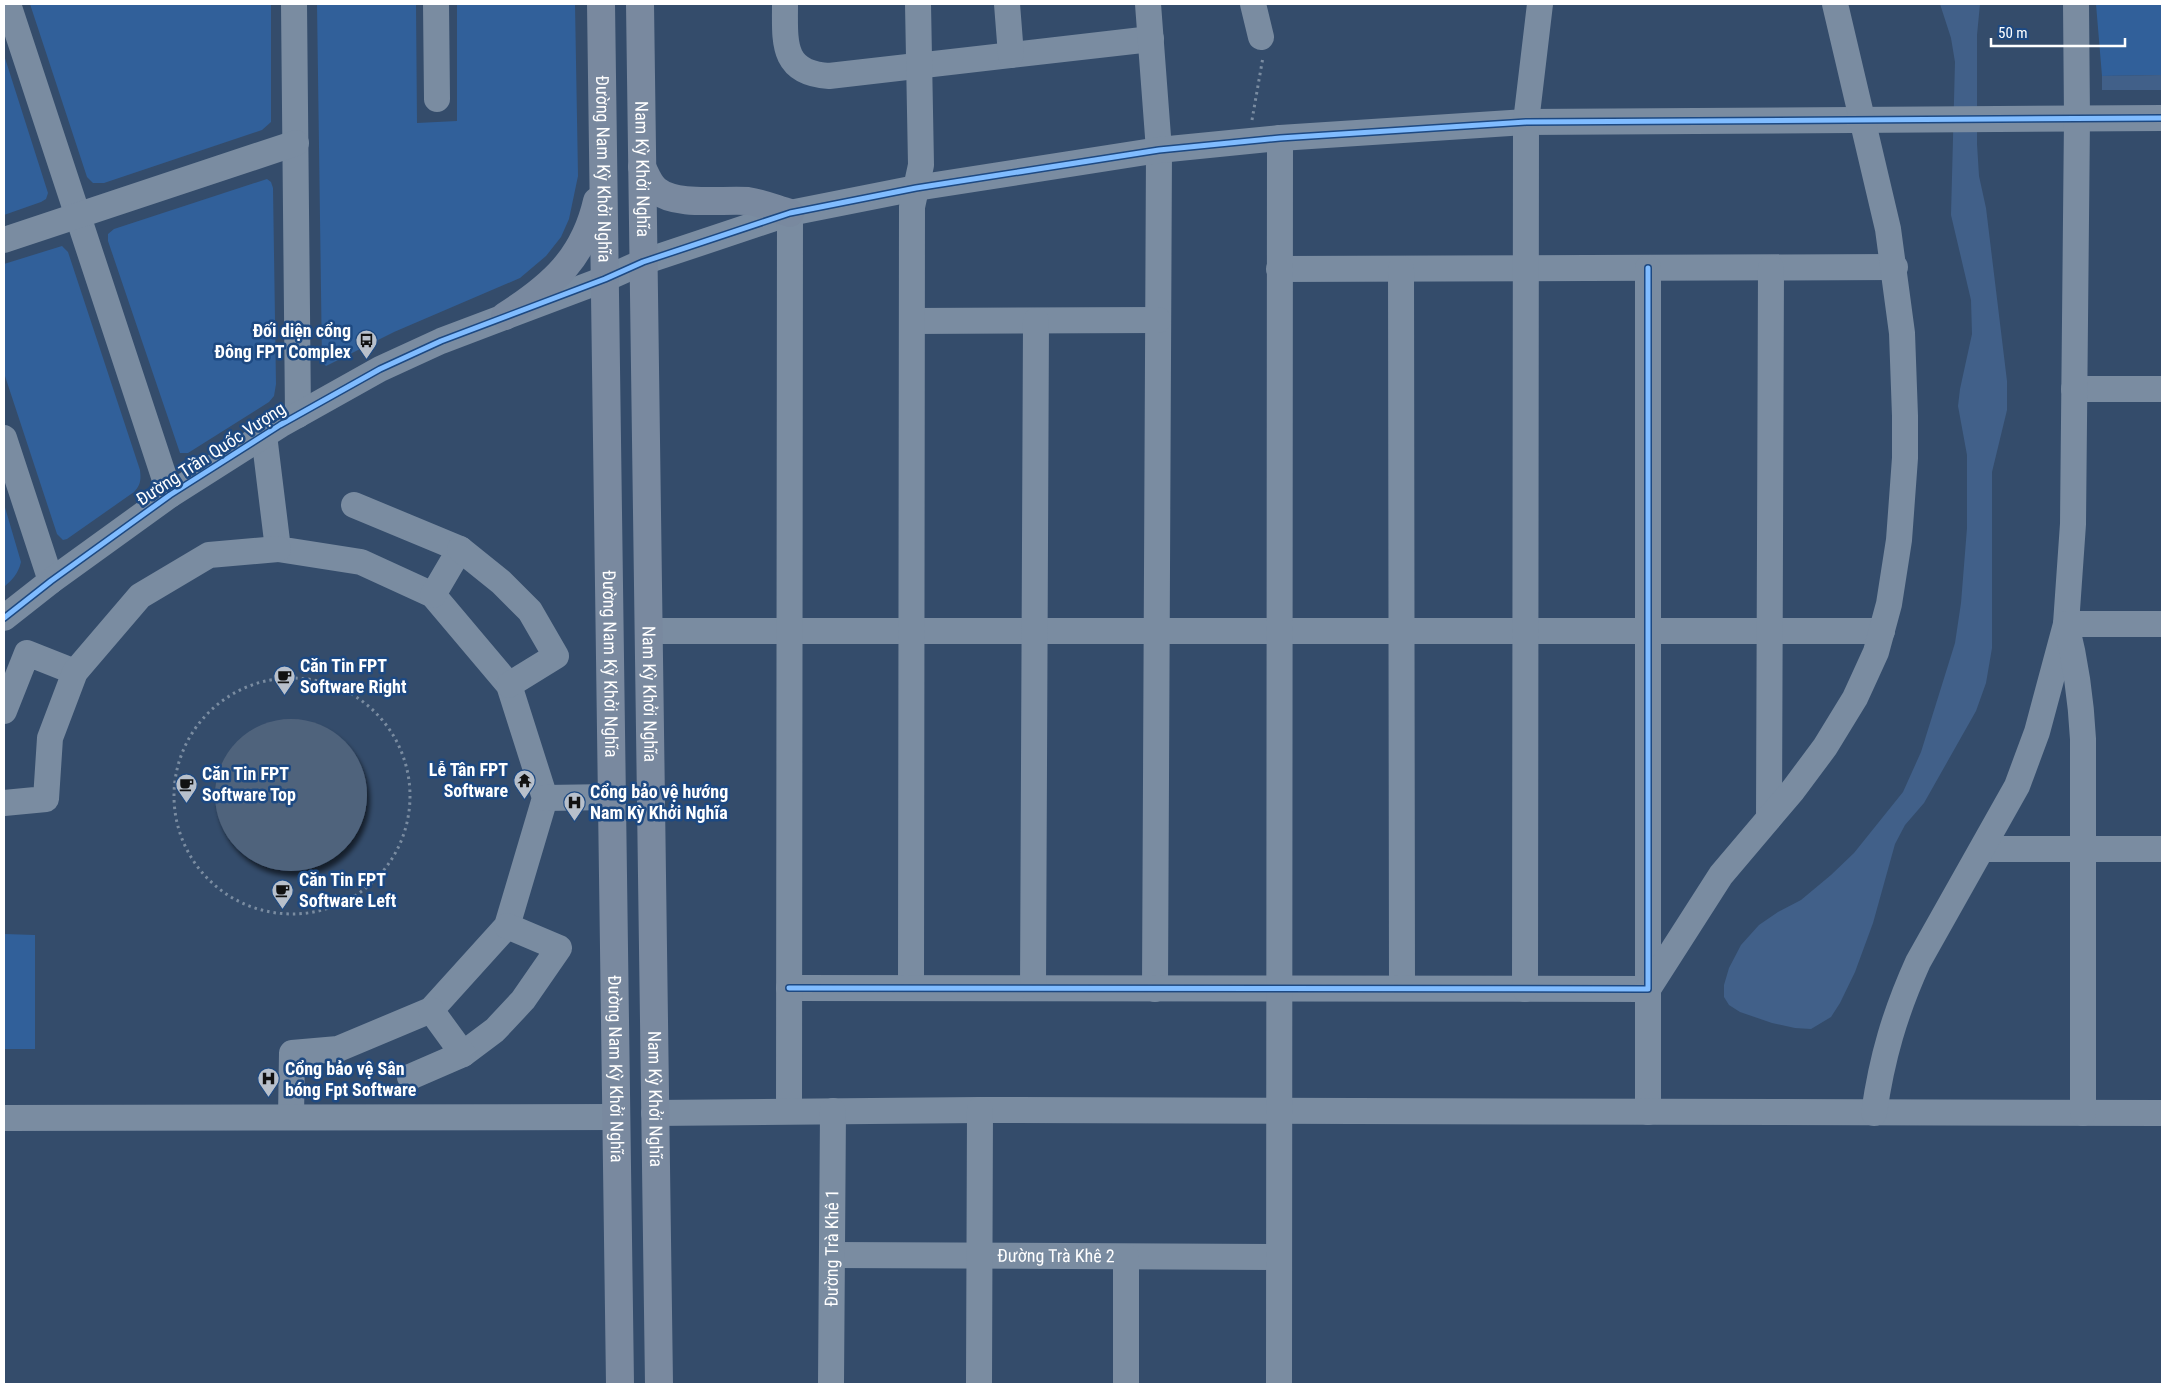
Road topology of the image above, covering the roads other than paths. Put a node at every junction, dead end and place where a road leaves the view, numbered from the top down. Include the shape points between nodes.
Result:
1 (8, 4) edge
2 (294, 4) edge
3 (436, 4) edge
4 (601, 4) edge
5 (640, 4) edge
6 (785, 4) edge
7 (918, 4) edge
8 (1007, 4) edge
9 (1148, 4) edge
10 (1253, 4) edge
11 (1540, 4) edge
12 (1835, 4) edge
13 (2076, 4) edge
14 (1261, 37) road end
15 (1150, 39) junction
16 (1011, 55) junction
17 (919, 66) junction
18 (437, 99) dead end
19 (2077, 118) junction
20 (2162, 118) edge
21 (1862, 120) junction
22 (1526, 122) junction
23 (1280, 138) junction
24 (296, 143) junction
25 (1159, 150) junction
26 (642, 166) junction
27 (604, 173) junction
28 (916, 188) junction
29 (790, 213) junction
30 (78, 215) junction
31 (4, 240) edge
32 (643, 262) junction
33 (1525, 268) junction
34 (1648, 268) junction
35 (1771, 268) junction
36 (1894, 268) junction
37 (1280, 269) junction
38 (1401, 269) junction
39 (605, 280) junction
40 (505, 316) junction
41 (1158, 320) junction
42 (913, 321) junction
43 (1036, 321) junction
44 (2074, 389) junction
45 (2162, 389) edge
46 (298, 414) junction
47 (264, 435) junction
48 (4, 438) edge
49 (170, 495) junction
50 (354, 505) dead end
51 (278, 549) junction
52 (460, 549) junction
53 (51, 581) junction
54 (433, 595) junction
55 (4, 618) edge
56 (2066, 624) junction
57 (2162, 624) edge
58 (789, 630) junction
59 (648, 631) junction
60 (911, 631) junction
61 (1035, 631) junction
62 (1156, 631) junction
63 (1279, 631) junction
64 (1402, 631) junction
65 (1525, 631) junction
66 (1648, 631) junction
67 (1770, 631) junction
68 (1882, 631) junction
69 (74, 672) junction
70 (509, 685) junction
71 (4, 711) edge
72 (611, 797) junction
73 (545, 798) junction
74 (4, 803) edge
75 (1769, 818) junction
76 (1983, 849) junction
77 (2083, 849) junction
78 (2162, 849) edge
79 (507, 926) junction
80 (789, 988) junction
81 (911, 988) junction
82 (1034, 988) junction
83 (1402, 988) junction
84 (1155, 989) junction
85 (1279, 989) junction
86 (1525, 989) junction
87 (1648, 990) junction
88 (431, 1010) junction
89 (463, 1054) junction
90 (410, 1077) dead end
91 (980, 1110) junction
92 (789, 1111) junction
93 (833, 1111) junction
94 (1279, 1112) junction
95 (1648, 1112) junction
96 (654, 1113) junction
97 (1874, 1113) junction
98 (2083, 1113) junction
99 (2162, 1113) edge
100 (291, 1117) junction
101 (616, 1117) junction
102 (4, 1118) edge
103 (832, 1255) junction
104 (980, 1256) junction
105 (1126, 1257) junction
106 (1279, 1258) junction
107 (620, 1384) edge
108 (659, 1384) edge
109 (831, 1384) edge
110 (979, 1384) edge
111 (1126, 1384) edge
112 (1279, 1384) edge

1 - 30 street
2 - 24 street
3 - 18 street
4 - 27 main road, Đường Nam Kỳ Khởi Nghĩa
5 - 26 main road, Nam Kỳ Khởi Nghĩa
6 - 17 street via 786,49 803,71 829,76
7 - 17 street
8 - 16 street
9 - 15 street
10 - 14 street
11 - 22 street
12 - 21 street
13 - 19 street
15 - 16 street
15 - 25 street
16 - 17 street
17 - 28 street via 921,165
19 - 20 street, Đường Trần Quốc Vượng
19 - 21 street, Đường Trần Quốc Vượng
19 - 44 street
21 - 22 street, Đường Trần Quốc Vượng
21 - 36 street via 1879,184
22 - 23 street, Đường Trần Quốc Vượng
22 - 33 street
23 - 25 street, Đường Trần Quốc Vượng
23 - 37 street
24 - 30 street
24 - 46 street
25 - 28 street, Đường Trần Quốc Vượng
25 - 41 street
26 - 29 main road via 648,180 666,196 754,202
26 - 32 main road, Nam Kỳ Khởi Nghĩa
27 - 39 main road, Đường Nam Kỳ Khởi Nghĩa
27 - 40 main road via 590,228 572,260 542,291
28 - 29 street, Đường Trần Quốc Vượng
28 - 42 street via 912,207
29 - 32 street, Đường Trần Quốc Vượng
29 - 58 street
30 - 31 street
30 - 49 street
32 - 39 street, Đường Trần Quốc Vượng
32 - 59 main road, Nam Kỳ Khởi Nghĩa
33 - 34 street
33 - 38 street
33 - 65 street
34 - 35 street
34 - 66 street
35 - 36 street
35 - 67 street
36 - 68 street via 1905,372 1905,458 1899,540 1890,604
37 - 38 street
37 - 63 street
38 - 64 street
39 - 40 street, Đường Trần Quốc Vượng
39 - 72 main road, Đường Nam Kỳ Khởi Nghĩa
40 - 46 street, Đường Trần Quốc Vượng via 410,354
41 - 43 street
41 - 62 street
42 - 43 street
42 - 60 street
43 - 61 street
44 - 45 street
44 - 56 street via 2073,524
46 - 47 street, Đường Trần Quốc Vượng
47 - 49 street, Đường Trần Quốc Vượng
47 - 51 street
48 - 53 street
49 - 53 street, Đường Trần Quốc Vượng
50 - 52 street
51 - 54 street via 361,562
51 - 69 street via 209,555 140,596
52 - 54 street
52 - 70 street via 530,611 556,656
53 - 55 street, Đường Trần Quốc Vượng
54 - 70 street
56 - 57 street
56 - 76 street via 2028,760
56 - 77 street via 2081,697
58 - 59 street
58 - 60 street
58 - 80 street
59 - 96 main road, Nam Kỳ Khởi Nghĩa
60 - 61 street
60 - 81 street
61 - 62 street
61 - 82 street
62 - 63 street
62 - 84 street
63 - 64 street
63 - 85 street
64 - 65 street
64 - 83 street
65 - 66 street
65 - 86 street
66 - 67 street
66 - 87 street
67 - 68 street
67 - 75 street
68 - 75 street via 1866,674 1840,724 1810,768
69 - 71 street via 27,653
69 - 74 street via 50,738 46,799
70 - 73 street
72 - 73 street
72 - 101 main road, Đường Nam Kỳ Khởi Nghĩa
73 - 79 street
75 - 87 street via 1721,875
76 - 77 street
76 - 97 street via 1918,962 1905,991 1885,1049
77 - 78 street
77 - 98 street
79 - 88 street
79 - 89 street via 559,948 523,1000 495,1030
80 - 81 street
80 - 92 street
81 - 82 street
82 - 84 street
83 - 85 street
83 - 86 street
84 - 85 street
85 - 94 street
86 - 87 street
87 - 95 street
88 - 89 street
88 - 100 street via 338,1049 292,1053
89 - 90 street
91 - 93 street
91 - 94 street
91 - 104 street
92 - 93 street
92 - 96 street
93 - 103 street, Đường Trà Khê 1
94 - 95 street
94 - 106 street
95 - 97 street
96 - 108 main road, Nam Kỳ Khởi Nghĩa
97 - 98 street
98 - 99 street
100 - 101 street
100 - 102 street
101 - 107 main road, Đường Nam Kỳ Khởi Nghĩa
103 - 104 street, Đường Trà Khê 2
103 - 109 street, Đường Trà Khê 1
104 - 105 street, Đường Trà Khê 2
104 - 110 street
105 - 106 street, Đường Trà Khê 2
105 - 111 street
106 - 112 street

